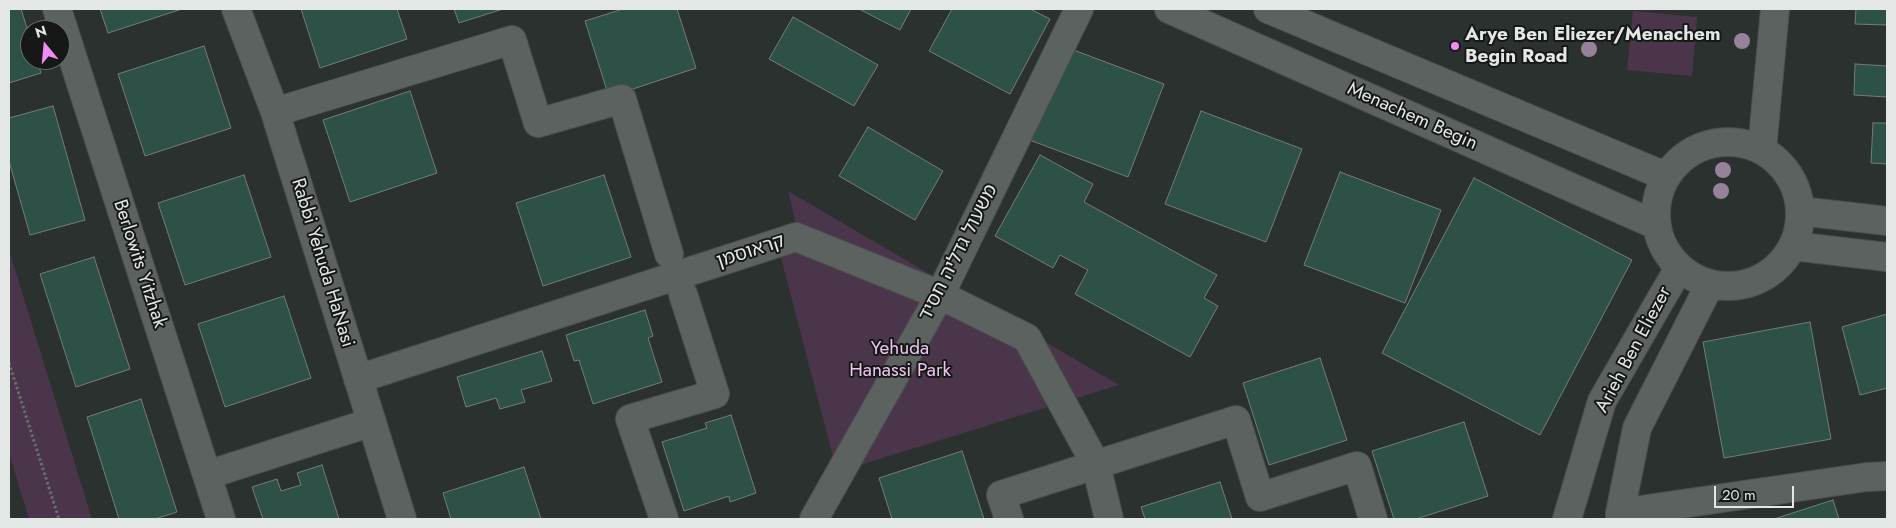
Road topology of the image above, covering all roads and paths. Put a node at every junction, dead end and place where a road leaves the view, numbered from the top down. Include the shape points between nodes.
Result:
1 (57, 9) edge
2 (236, 9) edge
3 (1078, 9) edge
4 (1169, 9) edge
5 (1268, 9) edge
6 (1775, 9) edge
7 (275, 112) junction
8 (1762, 150) junction
9 (1665, 176) junction
10 (1800, 211) junction
11 (1887, 221) edge
12 (1656, 225) junction
13 (1793, 246) junction
14 (669, 254) dead end
15 (1887, 257) edge
16 (1679, 268) junction
17 (1710, 284) junction
18 (683, 294) dead end
19 (940, 295) junction
20 (9, 363) edge
21 (358, 379) junction
22 (372, 422) junction
23 (1096, 465) junction
24 (207, 475) junction
25 (1887, 476) edge
26 (1620, 516) edge
27 (60, 519) edge
28 (220, 519) edge
29 (402, 519) edge
30 (664, 519) edge
31 (814, 519) edge
32 (1009, 519) edge
33 (1109, 519) edge
34 (1373, 519) edge
35 (1567, 519) edge

1 - 24 street, Berlowits Yitzhak
2 - 7 street, Rabbi Yehuda HaNasi
3 - 19 street, משעול גדליה חסיד
4 - 12 street, Menachem Begin
5 - 9 street
6 - 8 street
7 - 14 street via 512,40 538,123 622,99
7 - 21 street, Rabbi Yehuda HaNasi
8 - 9 street via 1741,142 1719,142 1698,148
8 - 10 street via 1780,163 1790,177 1798,194
9 - 12 street via 1656,200
10 - 11 street
10 - 13 street via 1799,229
12 - 16 street via 1668,256
13 - 15 street
13 - 17 street via 1772,271 1758,279 1727,286
16 - 17 street
16 - 35 street, Arieh Ben Eliezer via 1602,401
17 - 26 street, Arieh Ben Eliezer via 1637,428
18 - 30 street via 715,394 630,419
19 - 21 street, קראוסמן via 796,237
19 - 23 street, קראוסמן via 1027,338
19 - 31 street, משעול גדליה חסיד
20 - 27 path
21 - 22 street, Rabbi Yehuda HaNasi
22 - 24 street
22 - 29 street, Rabbi Yehuda HaNasi
23 - 32 street via 1001,495
23 - 33 street, קראוסמן
23 - 34 street via 1236,420 1260,497 1357,466
24 - 28 street, Berlowits Yitzhak
25 - 26 street

